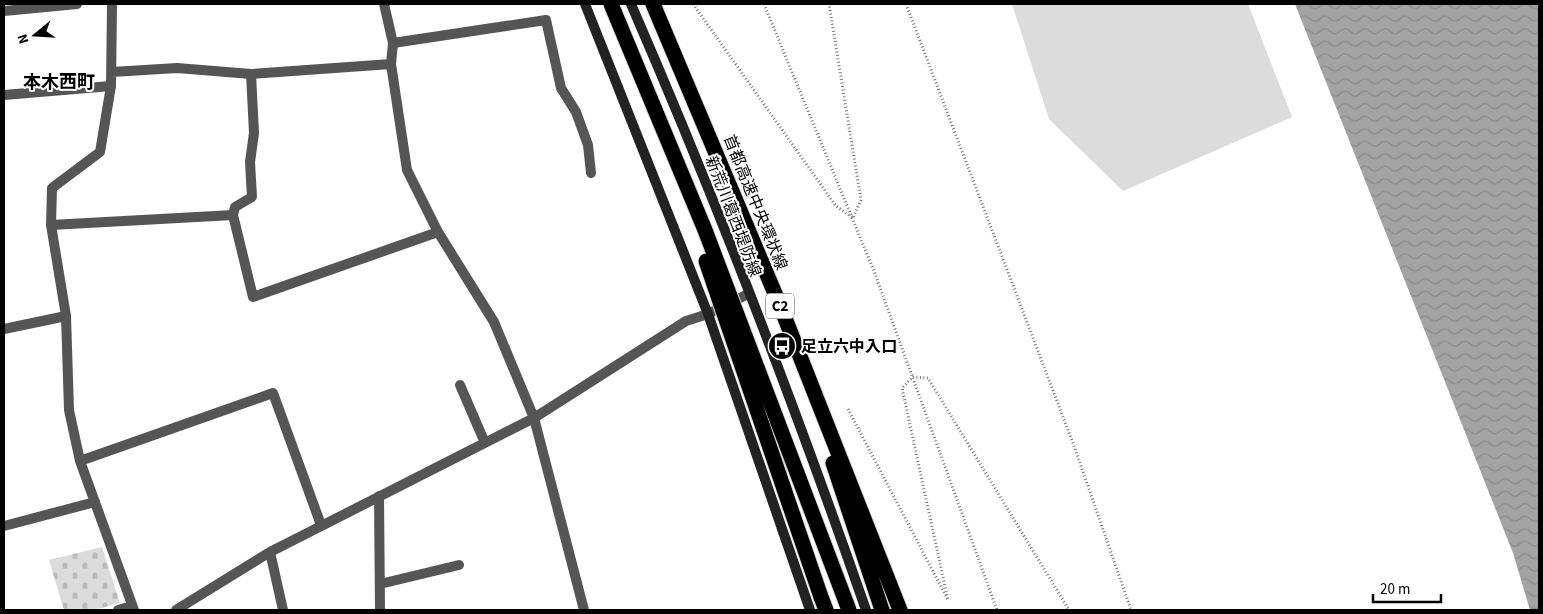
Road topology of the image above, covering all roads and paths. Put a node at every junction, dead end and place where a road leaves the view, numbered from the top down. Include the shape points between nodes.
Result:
1 (77, 4) edge
2 (112, 4) edge
3 (384, 4) edge
4 (585, 4) edge
5 (611, 4) edge
6 (631, 4) edge
7 (653, 4) edge
8 (693, 4) edge
9 (764, 4) edge
10 (829, 4) edge
11 (906, 4) edge
12 (4, 10) edge
13 (393, 43) junction
14 (391, 64) junction
15 (112, 72) junction
16 (251, 74) junction
17 (111, 86) junction
18 (4, 95) edge
19 (672, 146) junction
20 (592, 173) dead end
21 (233, 215) junction
22 (852, 218) junction
23 (52, 225) junction
24 (438, 232) junction
25 (748, 294) junction
26 (779, 303) junction
27 (708, 314) junction
28 (66, 316) junction
29 (4, 329) edge
30 (912, 377) junction
31 (460, 385) dead end
32 (848, 409) dead end
33 (534, 418) junction
34 (485, 443) junction
35 (80, 461) junction
36 (379, 496) junction
37 (95, 502) junction
38 (321, 525) junction
39 (4, 526) edge
40 (270, 552) junction
41 (459, 565) dead end
42 (380, 584) junction
43 (133, 608) edge
44 (118, 610) edge
45 (176, 610) edge
46 (283, 610) edge
47 (380, 610) edge
48 (584, 610) edge
49 (810, 610) edge
50 (826, 610) edge
51 (849, 610) edge
52 (866, 610) edge
53 (882, 610) edge
54 (900, 610) edge
55 (997, 610) edge
56 (1069, 610) edge
57 (1131, 610) edge

1 - 12 street
2 - 15 street
3 - 13 street
4 - 27 main road
5 - 19 highway, bridge
6 - 25 main road, 新荒川葛西堤防線 via 675,106
7 - 26 highway, 首都高速中央環状線 / C2
8 - 22 path via 836,206
9 - 22 path
10 - 22 path via 861,200
11 - 57 path via 1073,442
13 - 14 street
13 - 20 street via 546,20 561,88 576,112 588,146
14 - 16 street
14 - 24 street via 407,170
15 - 16 street via 177,68
15 - 17 street
16 - 21 street via 254,133 250,162 252,197 235,207
17 - 18 street
17 - 23 street via 100,152 52,188
19 - 50 highway, bridge via 704,255
19 - 51 highway, bridge
21 - 23 street
21 - 24 street via 253,297
22 - 30 path
23 - 28 street
24 - 33 street via 494,322
25 - 27 street
25 - 52 main road, 新荒川葛西堤防線
26 - 53 highway
26 - 54 highway, 首都高速中央環状線 / C2
27 - 33 street via 686,321
27 - 49 main road
28 - 29 street
28 - 35 street via 69,410
30 - 32 path via 902,388 948,600
30 - 55 path
30 - 56 path via 928,378
31 - 34 street
33 - 34 street
33 - 48 street
34 - 36 street
35 - 37 street
35 - 38 street via 273,392
36 - 38 street
36 - 42 street
37 - 39 street
37 - 43 street
38 - 40 street
40 - 45 street
40 - 46 street
41 - 42 street
42 - 47 street
43 - 44 street

